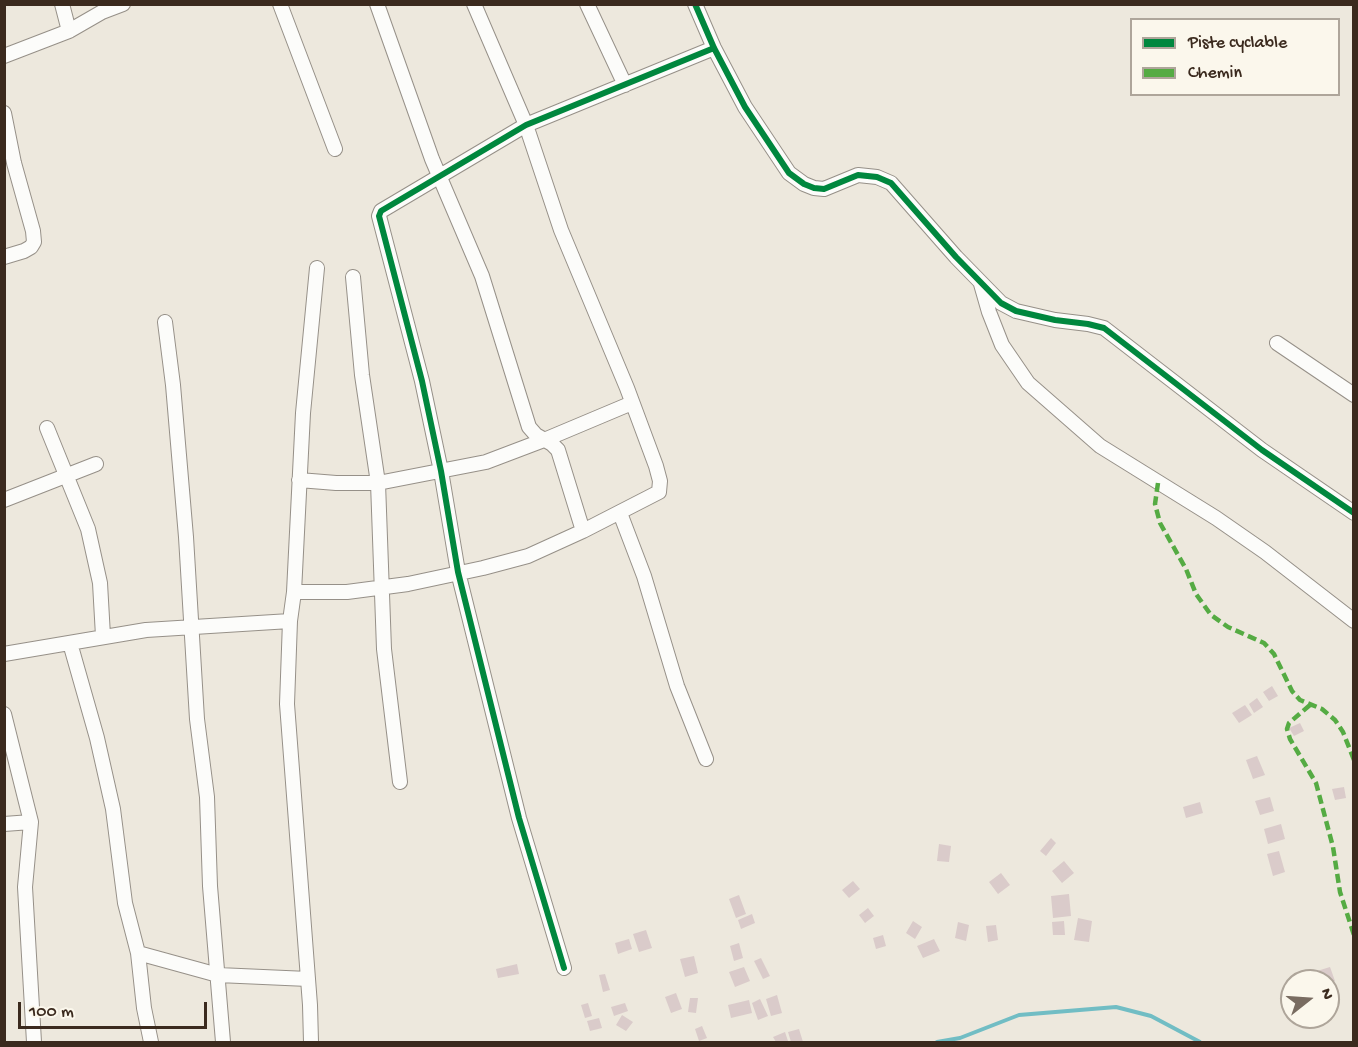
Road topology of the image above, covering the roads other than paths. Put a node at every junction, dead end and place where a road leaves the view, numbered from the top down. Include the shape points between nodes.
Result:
1 (62, 4) edge
2 (123, 4) edge
3 (280, 4) edge
4 (378, 4) edge
5 (474, 4) edge
6 (587, 4) edge
7 (695, 4) edge
8 (69, 31) junction
9 (714, 48) junction
10 (4, 56) edge
11 (625, 85) junction
12 (4, 113) edge
13 (526, 125) junction
14 (335, 149) dead end
15 (440, 175) junction
16 (4, 257) edge
17 (317, 268) dead end
18 (353, 277) dead end
19 (980, 282) junction
20 (165, 322) dead end
21 (1277, 343) dead end
22 (1353, 395) edge
23 (632, 403) junction
24 (47, 428) dead end
25 (544, 440) junction
26 (96, 464) dead end
27 (441, 471) junction
28 (67, 475) junction
29 (299, 480) junction
30 (378, 483) junction
31 (4, 500) edge
32 (620, 513) junction
33 (1353, 513) edge
34 (583, 531) junction
35 (458, 572) junction
36 (380, 587) junction
37 (294, 592) junction
38 (290, 621) junction
39 (1353, 621) edge
40 (192, 627) junction
41 (103, 636) junction
42 (70, 643) junction
43 (4, 654) edge
44 (4, 714) edge
45 (706, 759) dead end
46 (399, 782) dead end
47 (31, 822) junction
48 (4, 824) edge
49 (138, 953) junction
50 (564, 968) dead end
51 (218, 975) junction
52 (308, 980) junction
53 (34, 1042) edge
54 (151, 1042) edge
55 (223, 1042) edge
56 (310, 1042) edge

1 - 8 street
2 - 8 street
3 - 14 street
4 - 15 street
5 - 13 street
6 - 11 street
7 - 9 street
8 - 10 street
9 - 11 street
9 - 19 street via 789,173 804,184 824,189 858,175 891,183
11 - 13 street
12 - 16 street via 34,242 24,251
13 - 15 street
13 - 23 street via 561,230
15 - 25 street via 482,276 529,427
15 - 27 street via 381,211 379,216
17 - 29 street
18 - 30 street
19 - 33 street via 1001,303 1016,311 1104,328 1262,450
19 - 39 street via 1002,345 1028,383 1100,446 1226,525
20 - 40 street
21 - 22 street
23 - 25 street
23 - 32 street via 656,466 659,492
24 - 28 street
25 - 27 street via 486,462
25 - 34 street via 558,450
26 - 28 street
27 - 30 street
27 - 35 street
28 - 31 street
28 - 41 street via 90,540 100,583
29 - 30 street
29 - 37 street
30 - 36 street
32 - 34 street
32 - 45 street via 644,576 677,686
34 - 35 street via 528,556
35 - 36 street
35 - 50 street via 519,818
36 - 37 street via 347,592
36 - 46 street
37 - 38 street
38 - 40 street
38 - 52 street via 287,704
40 - 41 street
40 - 51 street
41 - 42 street
42 - 43 street
42 - 49 street via 98,738 113,809 125,903
44 - 47 street
47 - 48 street
47 - 53 street via 25,886
49 - 51 street
49 - 54 street
51 - 52 street
51 - 55 street
52 - 56 street

